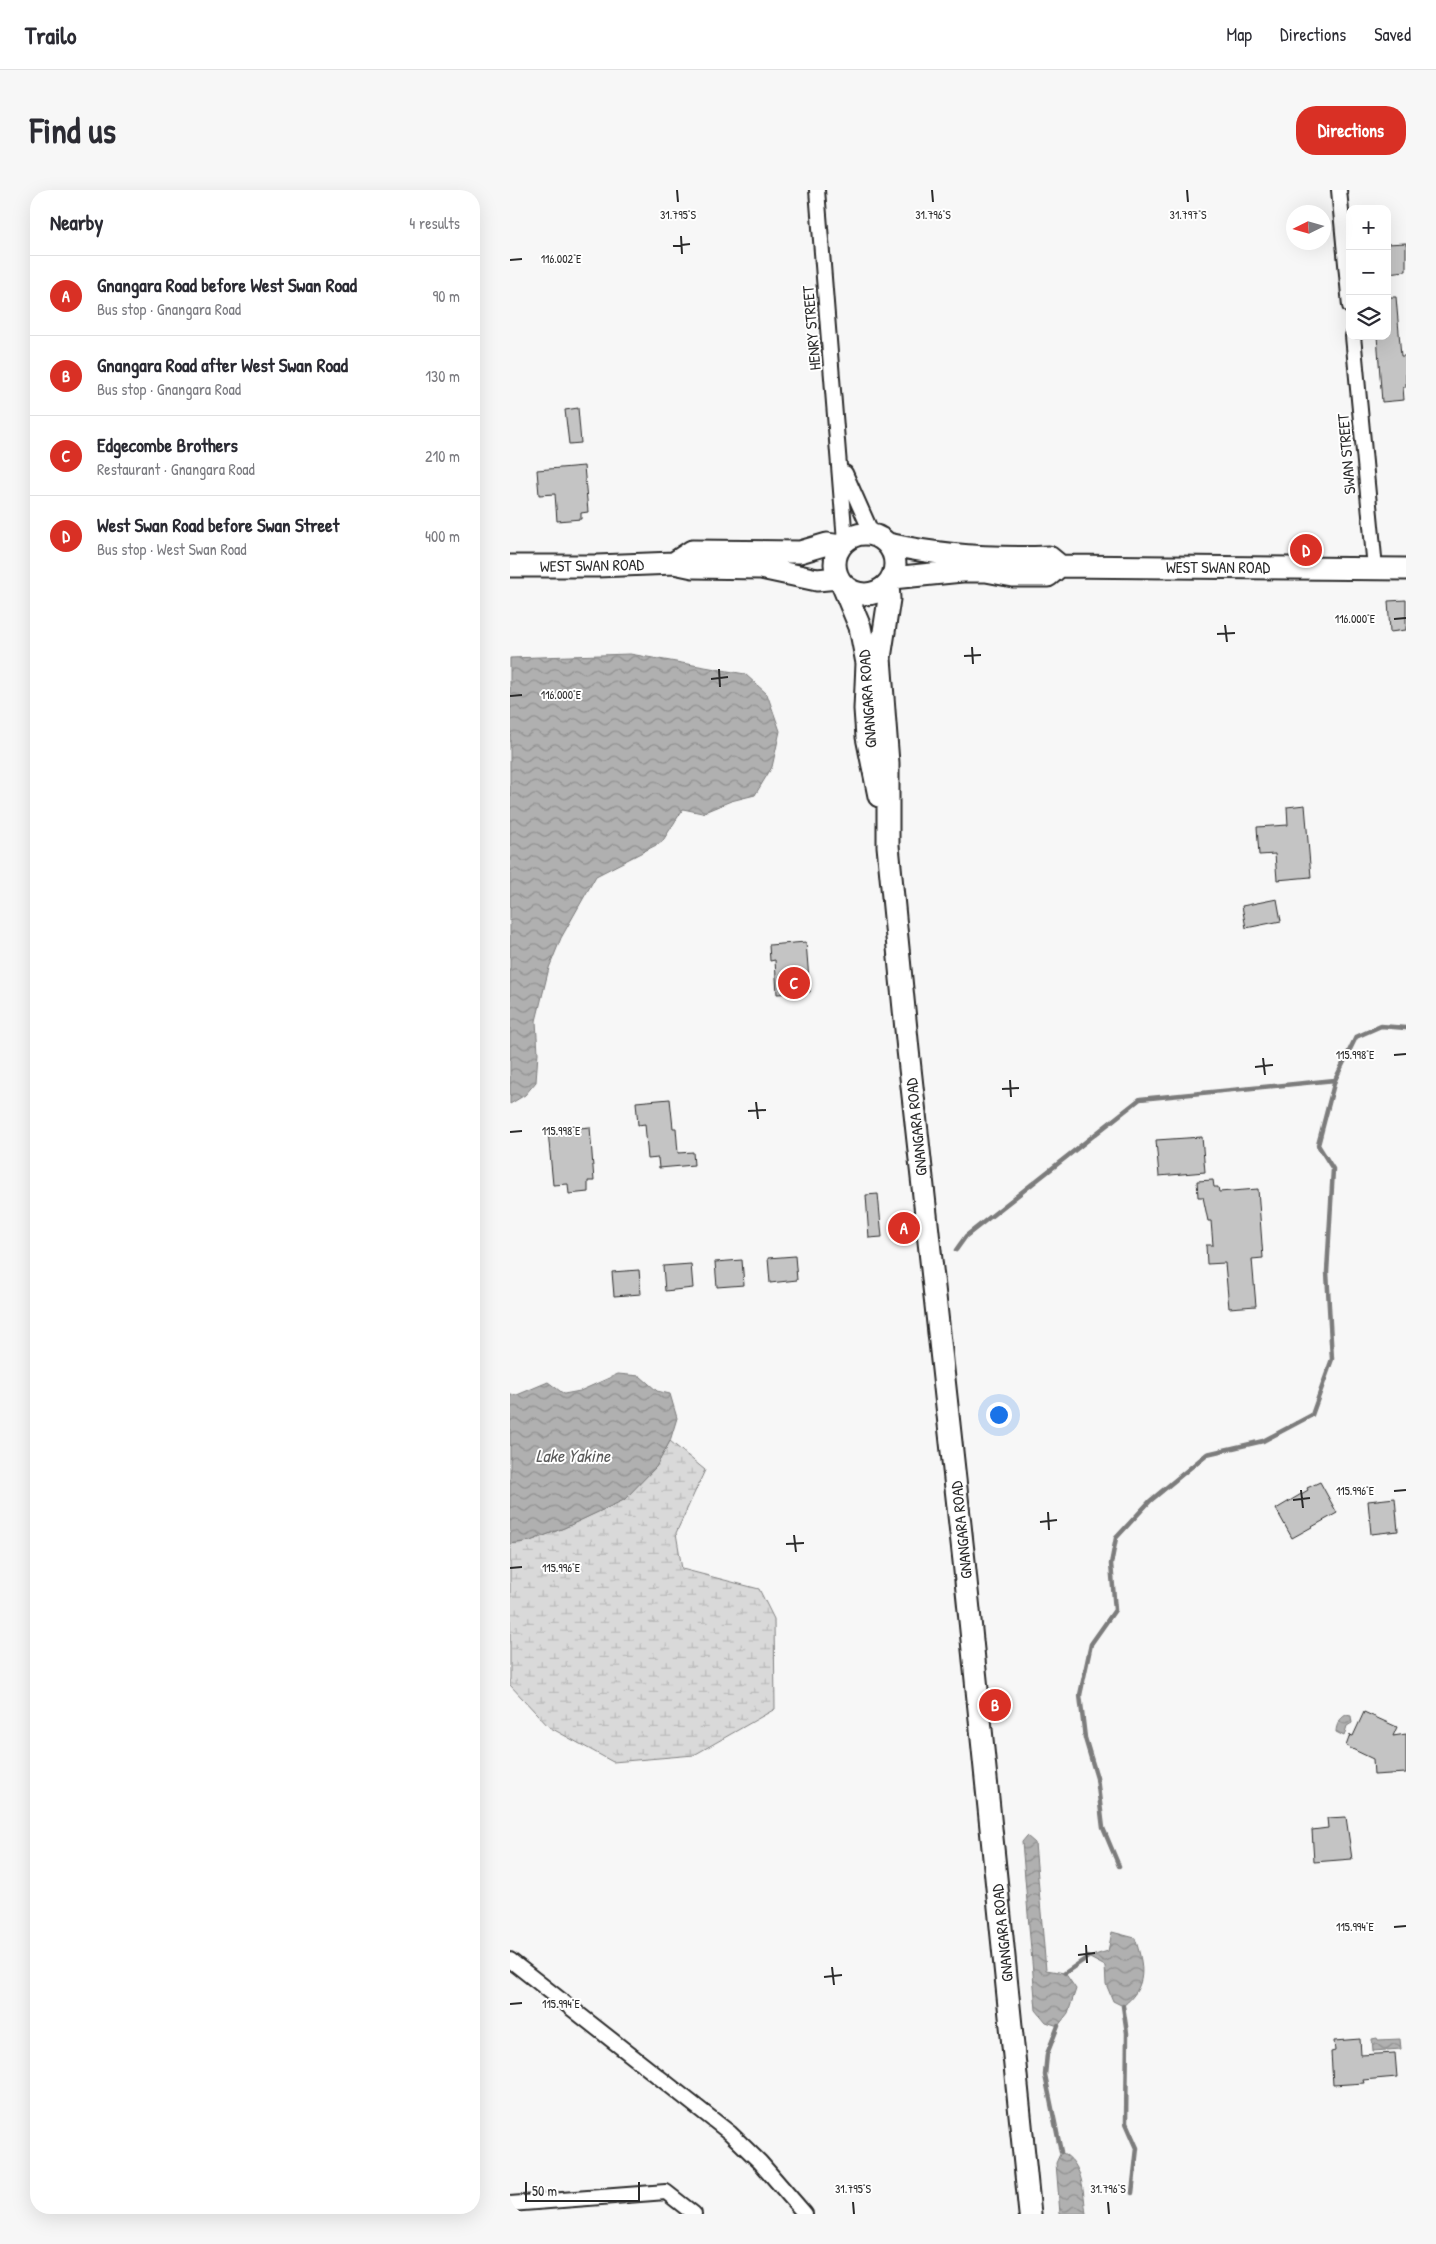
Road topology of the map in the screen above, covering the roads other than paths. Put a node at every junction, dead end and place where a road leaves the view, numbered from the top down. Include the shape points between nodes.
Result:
1 (817, 190) edge
2 (1339, 190) edge
3 (1349, 295) edge
4 (1353, 340) edge
5 (840, 463) junction
6 (880, 539) junction
7 (843, 543) junction
8 (674, 563) junction
9 (510, 566) edge
10 (1060, 566) junction
11 (1375, 568) junction
12 (1406, 569) edge
13 (840, 581) junction
14 (890, 581) junction
15 (888, 846) junction
16 (510, 1960) edge
17 (510, 2204) edge
18 (694, 2214) edge
19 (805, 2214) edge
20 (1030, 2214) edge

1 - 5 street, HENRY STREET
2 - 3 street
4 - 11 street, SWAN STREET
5 - 6 street, HENRY STREET
5 - 7 street, HENRY STREET
6 - 7 main road via 853,536
6 - 10 main road, WEST SWAN ROAD via 920,551 995,559 1049,557
6 - 14 main road via 895,561
7 - 8 main road, WEST SWAN ROAD via 800,552 692,551
7 - 13 main road via 835,562
8 - 9 main road, WEST SWAN ROAD
8 - 13 main road, WEST SWAN ROAD via 692,567 761,568 818,580
10 - 11 main road, WEST SWAN ROAD
10 - 14 main road, WEST SWAN ROAD via 1048,576 962,571
11 - 12 main road, WEST SWAN ROAD
13 - 14 main road via 850,591 870,594 880,591
13 - 15 main road, GNANGARA ROAD via 860,627 867,663 867,738
14 - 15 main road, GNANGARA ROAD via 880,658 888,763
15 - 20 main road, GNANGARA ROAD
16 - 19 street via 730,2133
17 - 18 street via 666,2192

